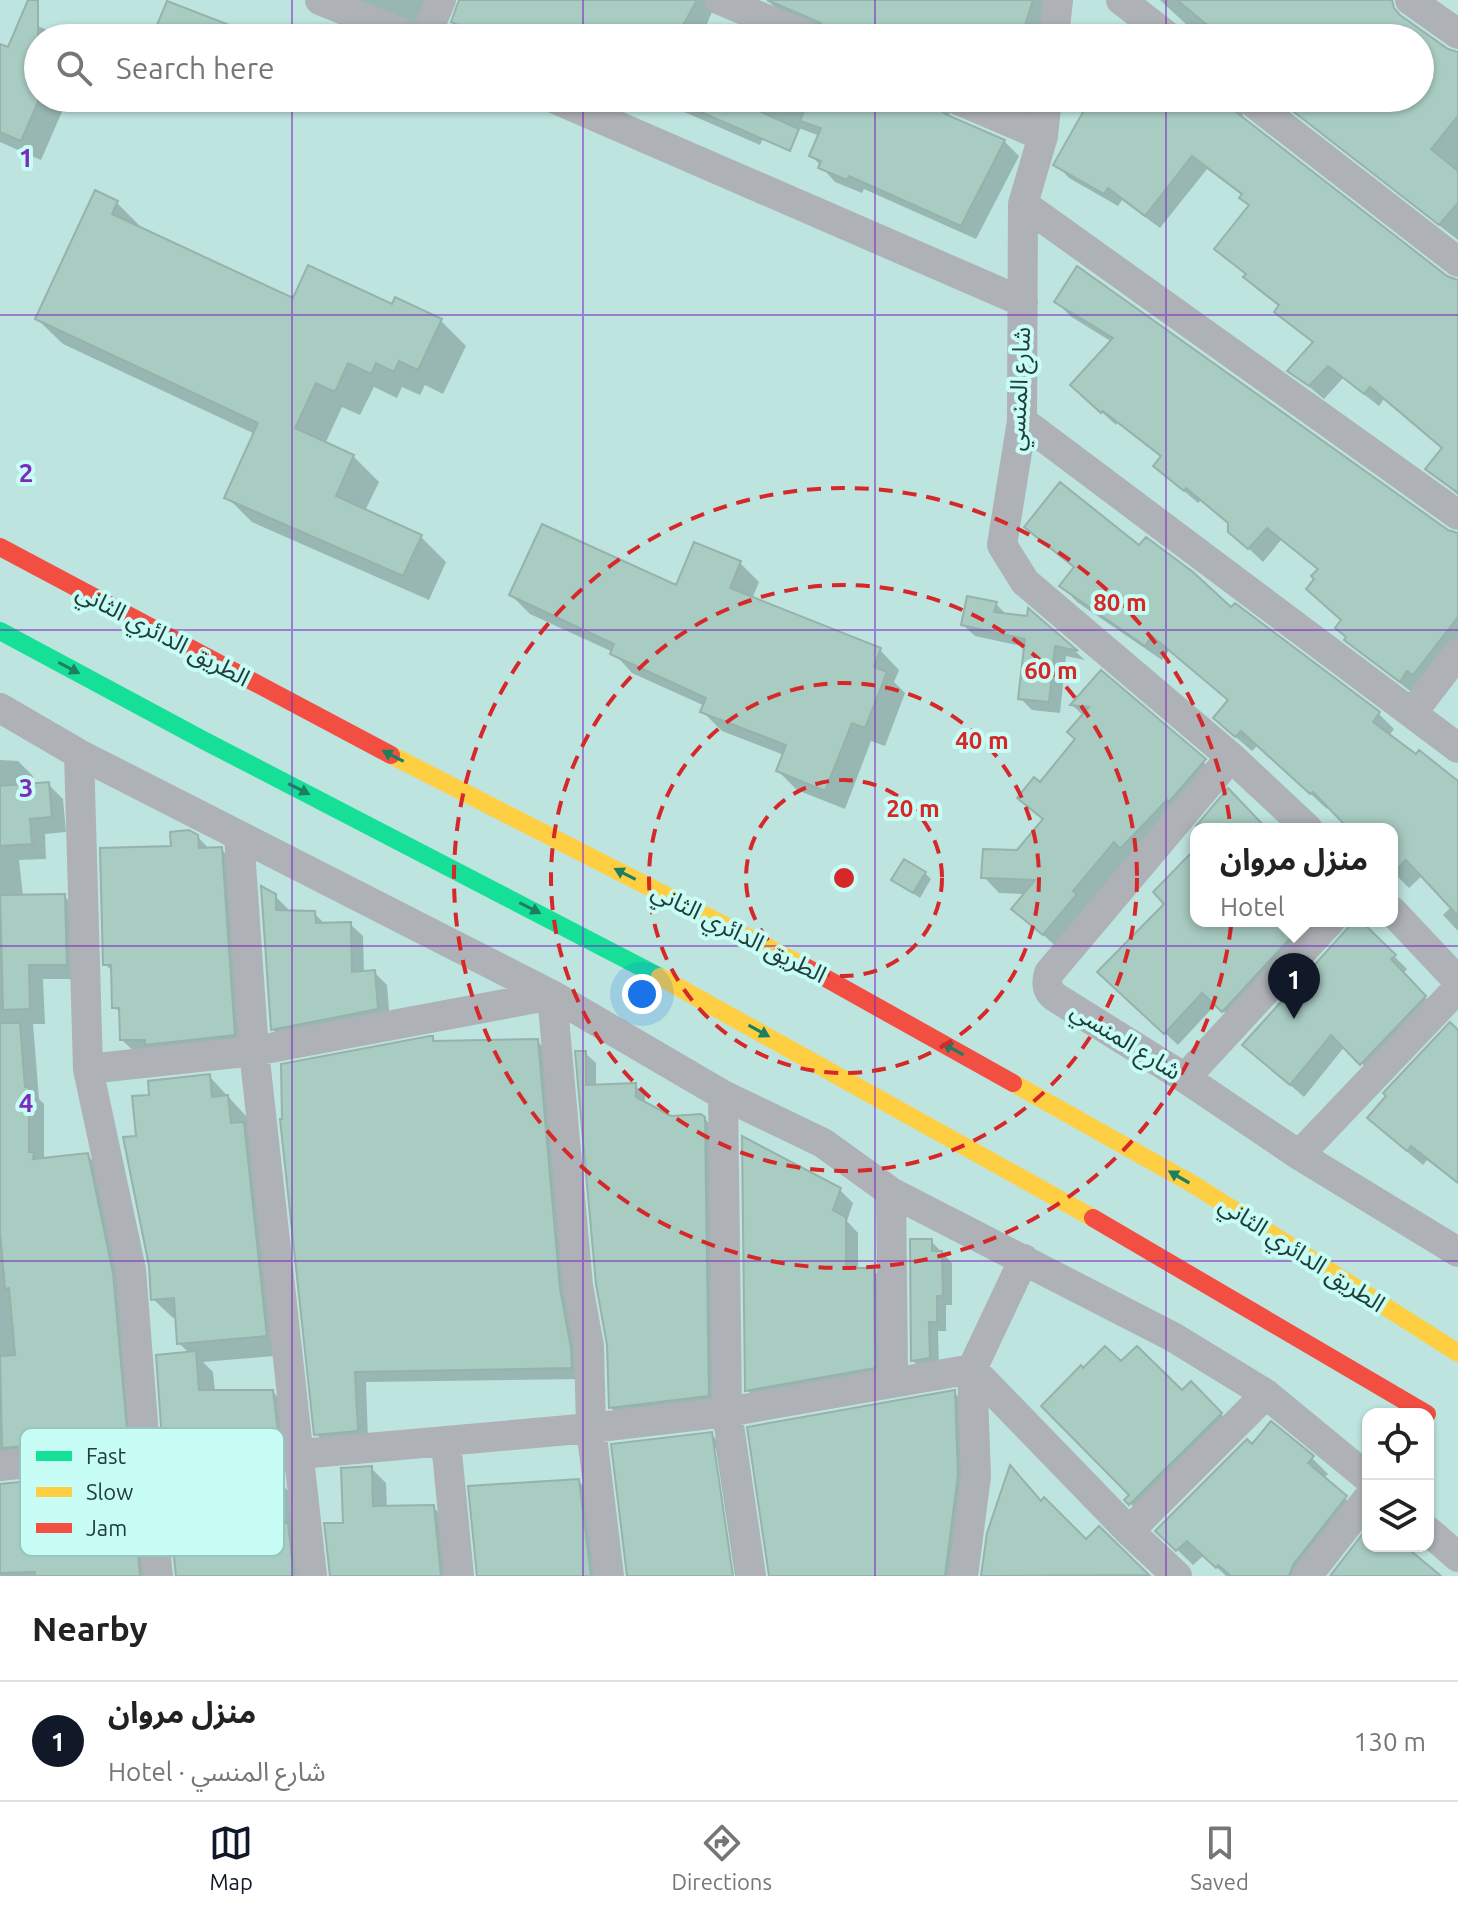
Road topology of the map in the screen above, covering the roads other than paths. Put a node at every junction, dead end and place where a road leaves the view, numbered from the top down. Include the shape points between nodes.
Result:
1 (320, 0) edge
2 (441, 0) edge
3 (720, 0) edge
4 (1058, 0) edge
5 (1121, 0) edge
6 (1410, 0) edge
7 (379, 24) edge
8 (431, 24) edge
9 (777, 24) edge
10 (1055, 24) edge
11 (1152, 24) edge
12 (1458, 34) edge
13 (585, 112) edge
14 (986, 112) edge
15 (1046, 112) edge
16 (1265, 112) edge
17 (1043, 136) junction
18 (1023, 204) junction
19 (1458, 262) edge
20 (1023, 302) junction
21 (1022, 421) junction
22 (1458, 515) edge
23 (0, 547) edge
24 (0, 631) edge
25 (1458, 653) edge
26 (0, 708) edge
27 (1412, 713) junction
28 (1458, 748) edge
29 (79, 754) junction
30 (1231, 757) junction
31 (1302, 823) edge
32 (239, 836) junction
33 (1398, 917) edge
34 (1324, 927) edge
35 (1458, 981) edge
36 (1458, 988) edge
37 (552, 995) junction
38 (254, 1051) junction
39 (88, 1069) junction
40 (1185, 1078) junction
41 (723, 1095) junction
42 (1299, 1155) junction
43 (891, 1192) junction
44 (1458, 1252) edge
45 (1024, 1259) junction
46 (1458, 1353) edge
47 (972, 1369) junction
48 (904, 1381) junction
49 (1266, 1394) junction
50 (1417, 1408) edge
51 (727, 1412) junction
52 (143, 1428) edge
53 (591, 1428) junction
54 (446, 1442) junction
55 (300, 1454) junction
56 (284, 1456) edge
57 (20, 1464) edge
58 (0, 1466) edge
59 (1362, 1473) edge
60 (1362, 1506) edge
61 (1129, 1531) junction
62 (1434, 1536) edge
63 (156, 1556) edge
64 (1458, 1557) edge
65 (158, 1576) edge
66 (312, 1576) edge
67 (459, 1576) edge
68 (609, 1576) edge
69 (751, 1576) edge
70 (963, 1576) edge
71 (1177, 1576) edge
72 (1307, 1576) edge

1 - 7 street
2 - 8 street
3 - 9 street
4 - 10 street
5 - 11 street
6 - 12 street
13 - 20 street
14 - 17 street
15 - 17 street, شارع المنسي
16 - 19 street
17 - 18 street, شارع المنسي
18 - 20 street, شارع المنسي
18 - 22 street
20 - 21 street, شارع المنسي
21 - 27 street
21 - 30 street, شارع المنسي via 1002,545 1016,568 1085,635
46 -> 23 highway, الطريق الدائري الثاني via 1196,1186 792,959 347,733
24 -> 50 highway via 647,969 1030,1181
25 - 27 street
26 - 29 street
27 - 28 street
29 - 32 street
29 - 39 street
30 - 31 street, شارع المنسي
30 - 40 street, شارع المنسي via 1048,977 1055,997
32 - 37 street
32 - 38 street
33 - 35 street
34 - 40 street
36 - 42 street
37 - 38 street
37 - 41 street
37 - 53 street via 578,1286 589,1346
38 - 39 street
38 - 55 street
39 - 52 street via 131,1270
40 - 42 street, شارع المنسي
41 - 43 street via 823,1143
41 - 51 street
42 - 44 street, شارع المنسي
43 - 45 street
43 - 48 street via 893,1375
45 - 47 street
45 - 49 street via 1173,1337
47 - 48 street
47 - 61 street
47 - 70 street via 976,1476
48 - 51 street
49 - 59 street
49 - 61 street
51 - 53 street
51 - 69 street
53 - 54 street
53 - 68 street
54 - 55 street
54 - 67 street
55 - 56 street
55 - 66 street
57 - 58 street
60 - 72 street
61 - 71 street
62 - 64 street
63 - 65 street

